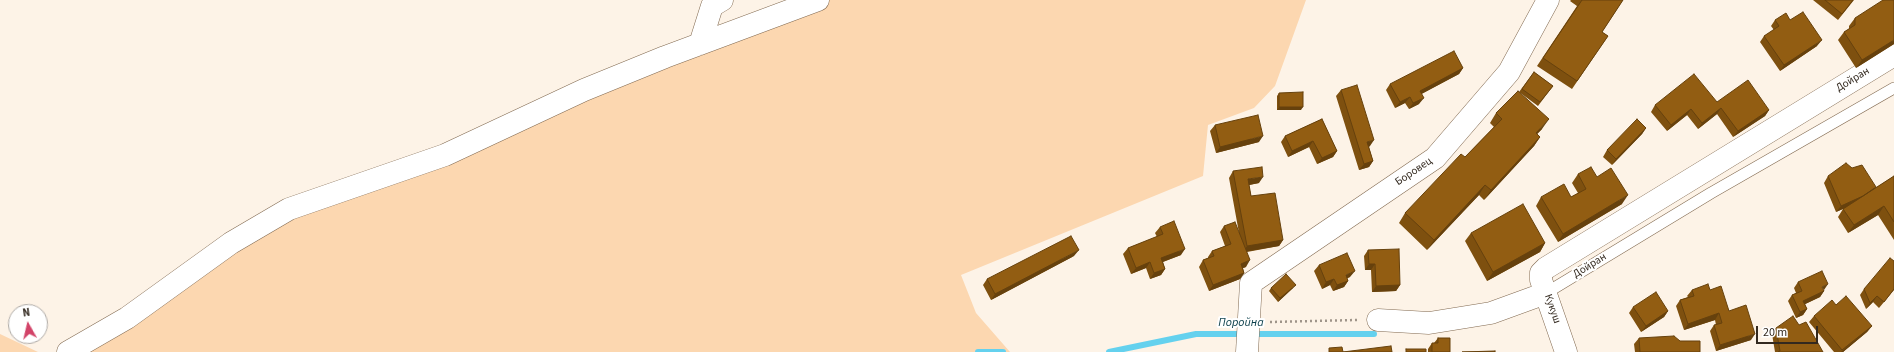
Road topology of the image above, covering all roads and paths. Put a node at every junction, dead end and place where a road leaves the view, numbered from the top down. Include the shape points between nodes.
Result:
1 (722, 0) edge
2 (818, 0) edge
3 (1548, 0) edge
4 (700, 44) junction
5 (1894, 56) edge
6 (1894, 88) edge
7 (1546, 268) joint
8 (1546, 293) junction
9 (1378, 320) joint
10 (1248, 339) edge
11 (68, 352) edge
12 (1566, 352) edge

1 - 4 street via 712,6
2 - 4 street
3 - 10 street, Боровец via 1509,72 1435,158 1251,283
4 - 11 street via 584,90 445,154 288,210 231,243 127,318
5 - 7 street, Дойран
6 - 8 lane, Дойран via 1711,192
7 - 8 street, Кукуш via 1541,273
8 - 9 street, Дойран via 1491,313 1437,322
8 - 12 street, Кукуш
9 - 10 path

